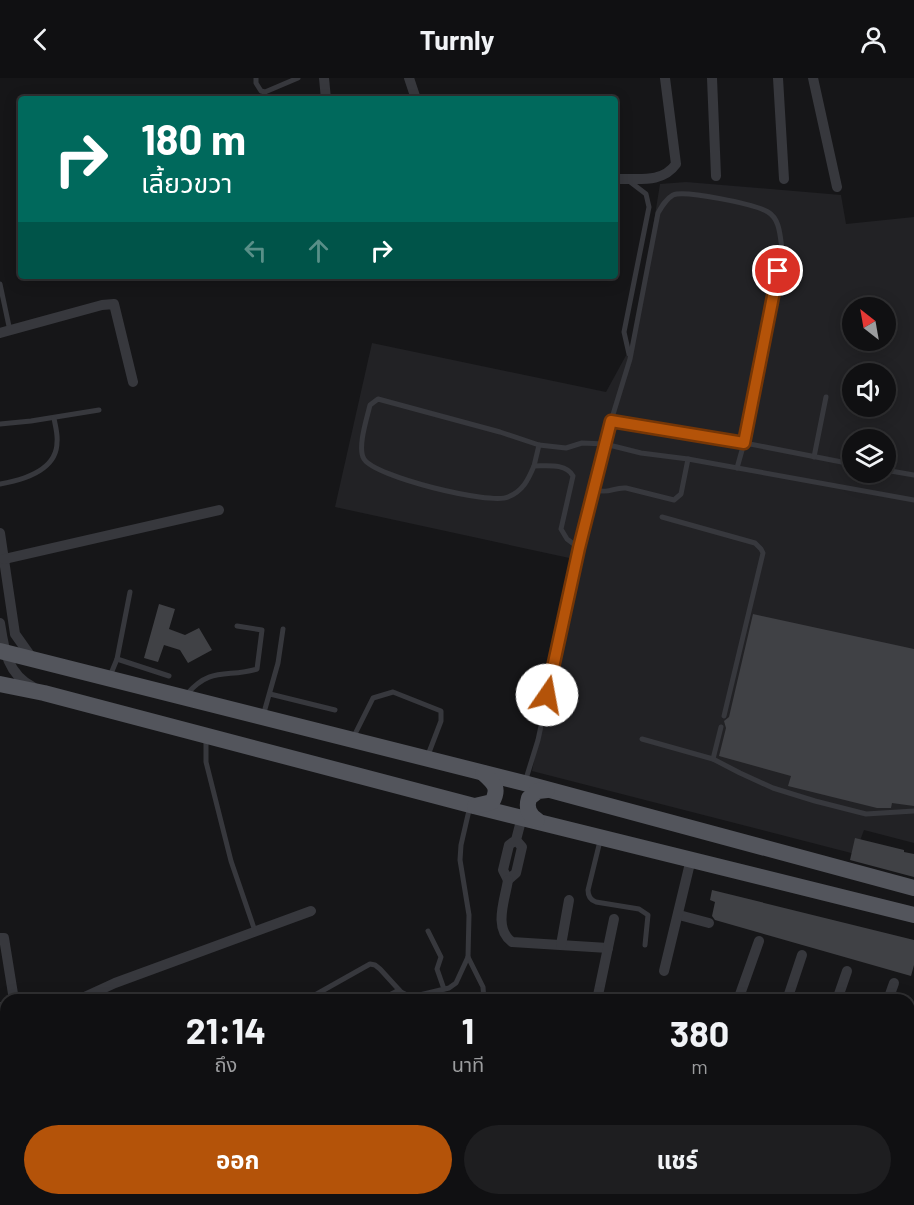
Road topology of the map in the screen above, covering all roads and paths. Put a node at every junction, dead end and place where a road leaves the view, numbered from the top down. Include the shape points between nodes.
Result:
1 (256, 78) edge
2 (298, 78) edge
3 (324, 78) edge
4 (409, 78) edge
5 (665, 78) edge
6 (712, 78) edge
7 (778, 78) edge
8 (813, 78) edge
9 (326, 96) edge
10 (415, 96) edge
11 (716, 176) dead end
12 (620, 178) edge
13 (784, 179) dead end
14 (837, 187) dead end
15 (0, 284) edge
16 (5, 332) edge
17 (630, 359) junction
18 (133, 382) dead end
19 (826, 397) dead end
20 (99, 410) dead end
21 (54, 418) junction
22 (611, 421) junction
23 (0, 423) edge
24 (744, 443) junction
25 (605, 444) junction
26 (538, 445) junction
27 (813, 457) junction
28 (688, 459) junction
29 (842, 462) edge
30 (534, 466) junction
31 (737, 468) junction
32 (896, 472) edge
33 (914, 475) edge
34 (0, 484) edge
35 (594, 490) junction
36 (914, 500) edge
37 (219, 510) dead end
38 (662, 517) dead end
39 (0, 533) edge
40 (579, 548) junction
41 (4, 559) junction
42 (130, 592) dead end
43 (0, 623) edge
44 (237, 626) dead end
45 (284, 629) dead end
46 (2, 652) edge
47 (117, 659) junction
48 (33, 660) junction
49 (169, 676) dead end
50 (109, 678) junction
51 (0, 684) edge
52 (44, 693) junction
53 (270, 694) junction
54 (184, 698) junction
55 (335, 710) dead end
56 (724, 716) dead end
57 (262, 717) junction
58 (721, 728) dead end
59 (206, 736) junction
60 (642, 739) dead end
61 (352, 740) junction
62 (427, 759) junction
63 (713, 759) junction
64 (483, 773) junction
65 (524, 783) junction
66 (547, 790) junction
67 (473, 806) junction
68 (914, 811) edge
69 (530, 818) junction
70 (602, 837) junction
71 (692, 859) junction
72 (914, 888) edge
73 (569, 900) dead end
74 (311, 911) dead end
75 (679, 915) junction
76 (914, 915) edge
77 (614, 919) dead end
78 (709, 923) dead end
79 (255, 931) junction
80 (428, 931) dead end
81 (0, 938) edge
82 (759, 941) dead end
83 (561, 945) junction
84 (645, 945) dead end
85 (608, 948) junction
86 (802, 955) dead end
87 (468, 957) junction
88 (664, 971) dead end
89 (847, 971) dead end
90 (894, 983) dead end
91 (444, 989) junction
92 (399, 990) junction
93 (13, 994) edge
94 (91, 994) edge
95 (317, 994) edge
96 (391, 994) edge
97 (406, 994) edge
98 (423, 994) edge
99 (484, 994) edge
100 (598, 994) edge
101 (740, 994) edge
102 (789, 994) edge
103 (839, 994) edge
104 (890, 994) edge

1 - 2 lane via 265,92
3 - 9 street
4 - 10 street
5 - 12 street via 676,164 660,177
6 - 11 street
7 - 13 street
8 - 14 street
12 - 17 lane via 646,194 649,207 624,332
15 - 16 lane
16 - 18 street via 114,304
17 - 22 lane
17 - 24 lane via 658,213 663,204 681,193 768,212 776,221 782,249
19 - 27 lane
20 - 21 lane
21 - 23 lane
21 - 34 lane via 55,456 41,470 20,481
22 - 24 lane
22 - 25 lane
24 - 27 lane
24 - 31 lane
25 - 26 lane via 582,443 566,448
25 - 28 lane
25 - 35 lane
26 - 30 lane
26 - 30 lane via 378,399 370,405 361,448 364,460 394,477 476,497 506,498 527,483
27 - 29 lane
28 - 31 lane
28 - 35 lane via 681,494 674,500 626,488 606,493
30 - 40 lane via 556,466 573,476 561,529
31 - 36 lane
32 - 33 lane
35 - 40 lane
37 - 41 street
38 - 56 lane via 755,543 763,553
39 - 41 street
40 - 65 lane via 538,740
41 - 48 street via 15,634
42 - 47 lane
43 - 46 street
44 - 54 lane via 262,630 257,669 212,676 198,682
45 - 53 lane
46 - 48 main road
46 - 52 street via 19,678
47 - 49 lane
47 - 50 lane
48 - 50 main road
50 - 54 main road
51 - 52 main road
52 - 59 main road
53 - 55 lane
53 - 57 lane
54 - 57 main road
57 - 61 main road
58 - 63 lane
59 - 67 main road
59 - 79 lane via 206,762 231,861
60 - 63 lane
61 - 62 main road
61 - 62 lane via 373,698 393,692 441,711
62 - 64 main road
63 - 68 lane via 773,788 866,814
64 - 65 main road
64 - 67 main road via 497,792 492,802
65 - 66 main road
66 - 69 main road via 529,798
66 - 72 main road
67 - 69 main road
67 - 87 lane via 460,860 469,915
69 - 70 main road
69 - 83 street via 516,840 522,847 516,873 508,880 503,934 517,943
70 - 71 main road
70 - 84 lane via 588,896 596,902 645,912 649,925
71 - 75 street
71 - 76 main road
73 - 83 street
74 - 79 street
75 - 78 street
75 - 88 street
77 - 85 street
79 - 94 street
80 - 91 lane via 441,957 437,969
81 - 93 street via 4,938
82 - 101 street
83 - 85 street
85 - 100 street
86 - 102 street
87 - 91 lane via 456,983
87 - 99 lane
89 - 103 street
90 - 104 street
91 - 98 lane
92 - 95 lane via 370,964
92 - 96 lane
92 - 97 lane

